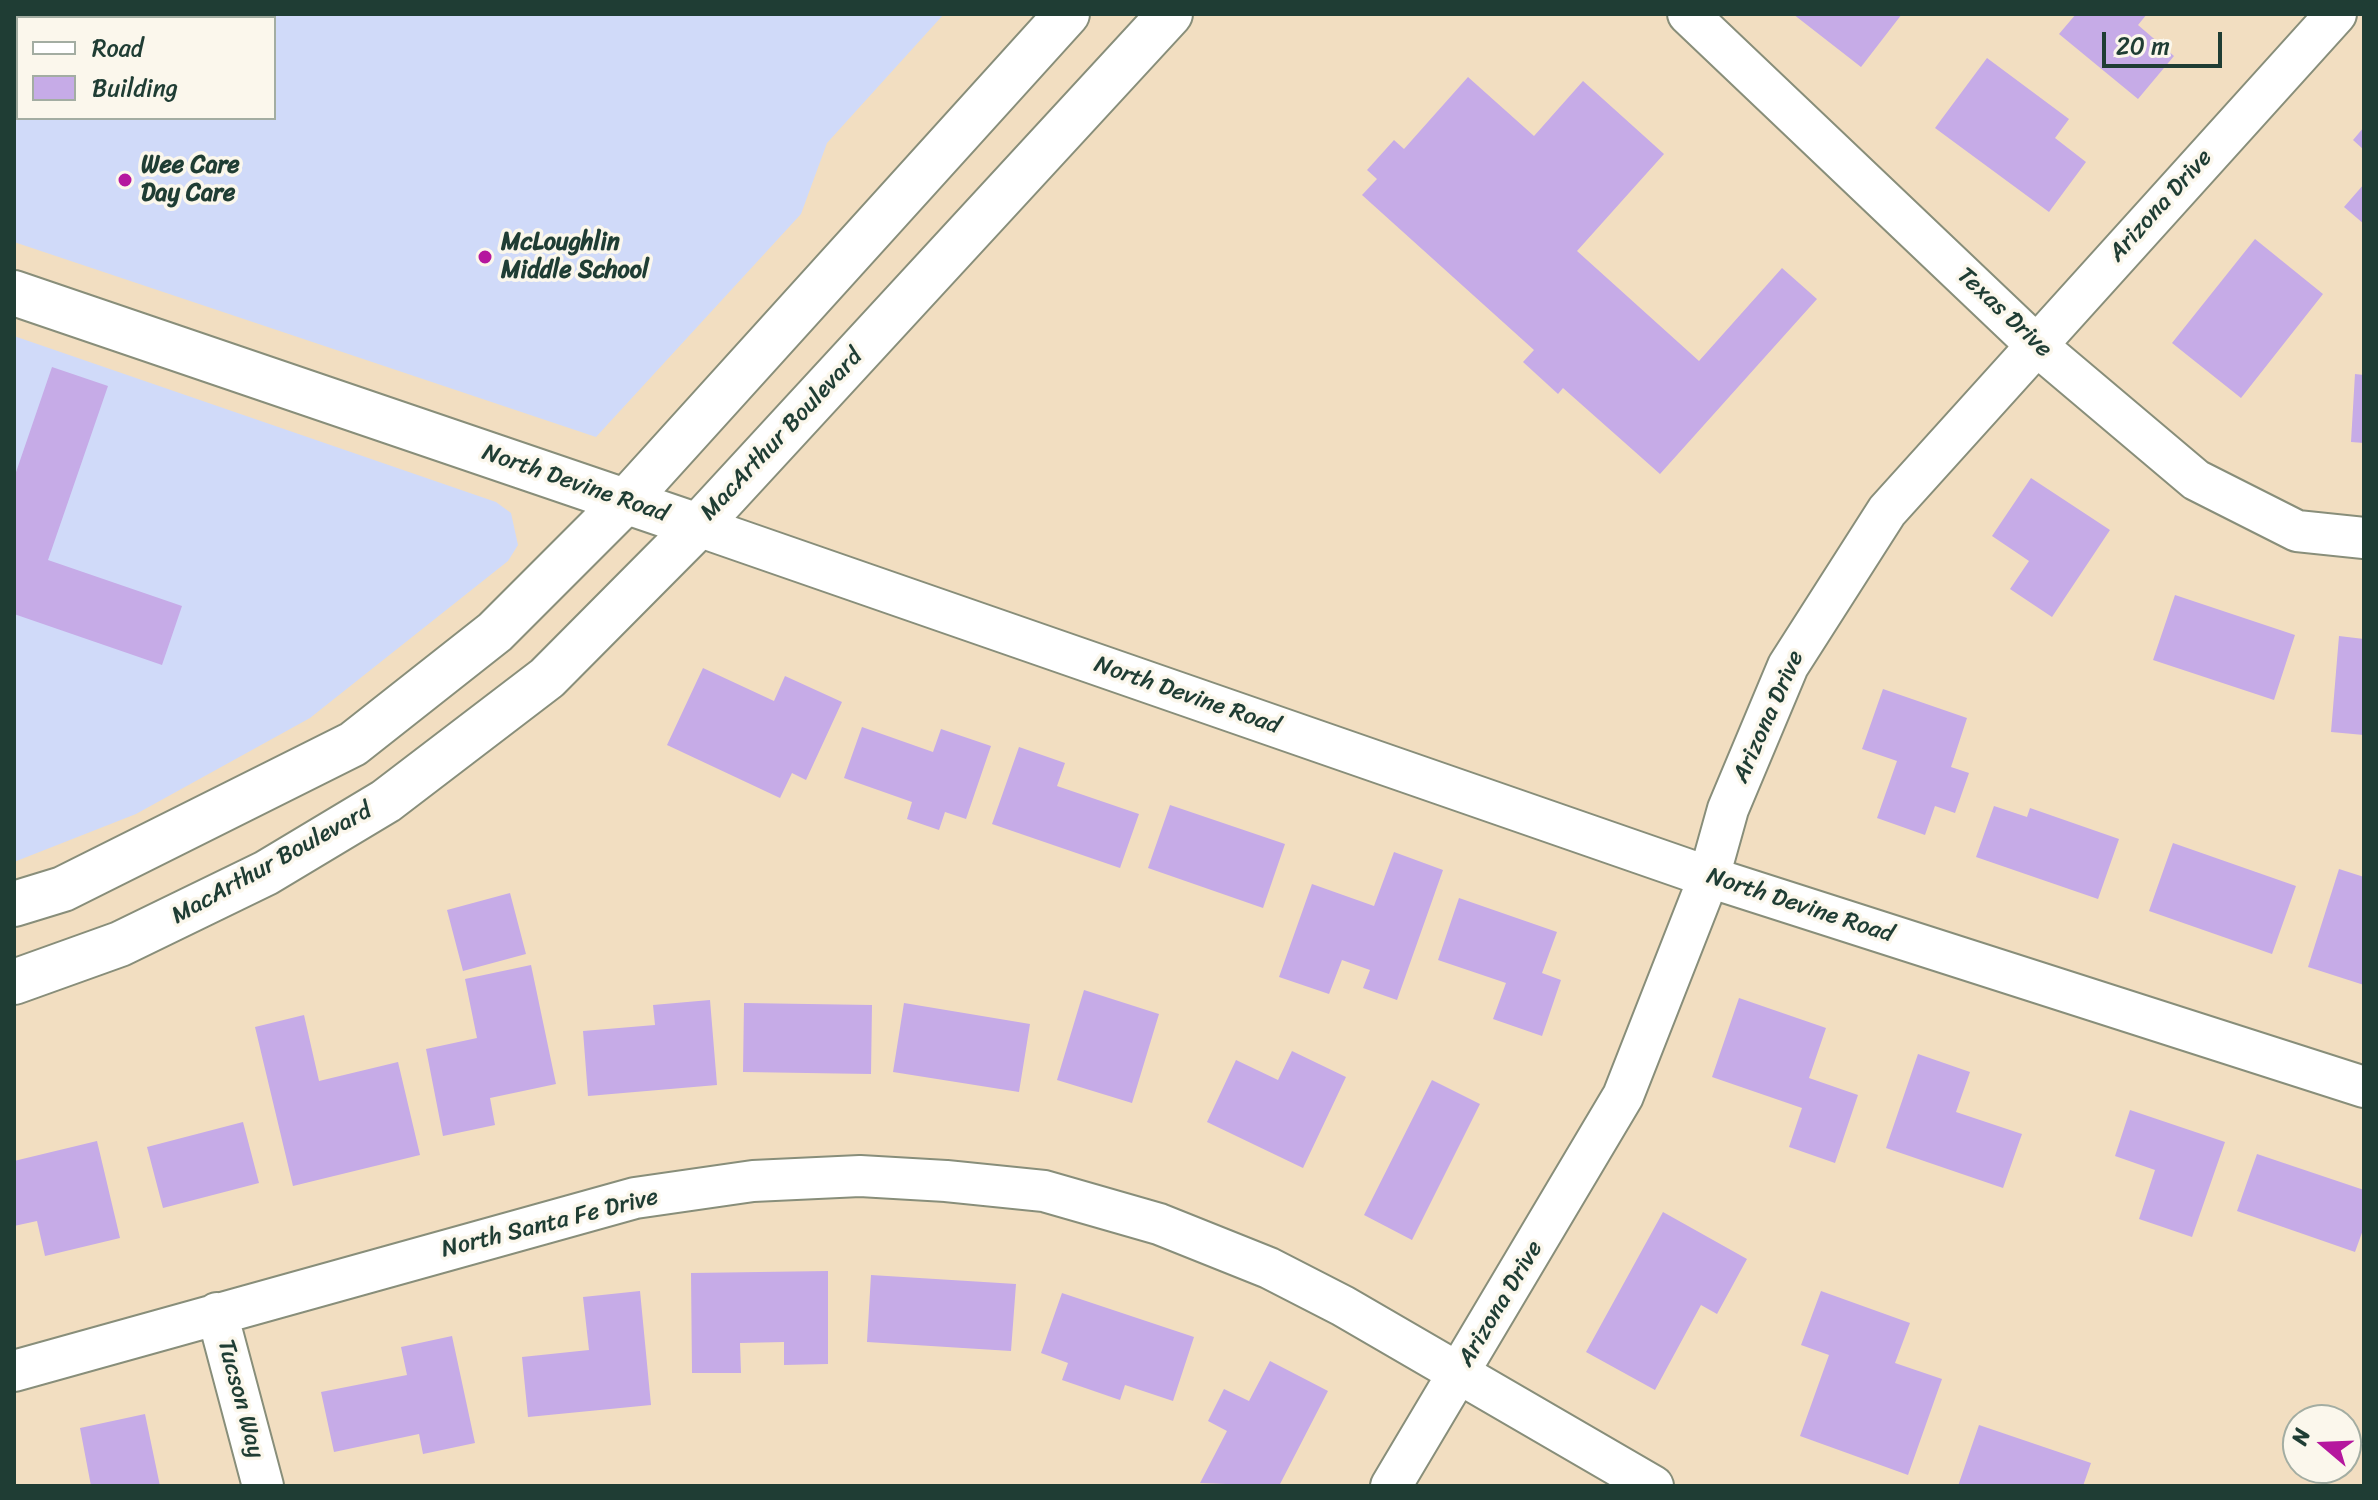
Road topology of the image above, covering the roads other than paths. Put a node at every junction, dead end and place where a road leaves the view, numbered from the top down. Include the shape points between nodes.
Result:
1 (1067, 14) edge
2 (1170, 14) edge
3 (1688, 14) edge
4 (2336, 14) edge
5 (14, 293) edge
6 (2035, 344) junction
7 (626, 501) junction
8 (698, 526) junction
9 (2364, 538) edge
10 (1709, 877) junction
11 (14, 904) edge
12 (14, 982) edge
13 (2364, 1087) edge
14 (217, 1313) junction
15 (14, 1371) edge
16 (1458, 1374) junction
17 (263, 1486) edge
18 (1391, 1486) edge
19 (1653, 1486) edge

1 - 7 street
2 - 8 street, MacArthur Boulevard
3 - 6 street, Texas Drive
4 - 6 street, Arizona Drive
5 - 7 street, North Devine Road
6 - 9 street, Texas Drive via 2196,480 2297,531
6 - 10 street, Arizona Drive via 1887,511 1788,666 1728,809
7 - 8 street, North Devine Road
7 - 11 street via 495,632 353,744 63,889
8 - 10 street, North Devine Road
8 - 12 street, MacArthur Boulevard via 547,678 386,801 266,873 120,944
10 - 13 street, North Devine Road
10 - 16 street, Arizona Drive via 1623,1096
14 - 15 street, North Santa Fe Drive
14 - 16 street, North Santa Fe Drive via 635,1198 753,1181 860,1176 1044,1191 1159,1224 1269,1268
14 - 17 street, Tucson Way
16 - 18 street, Arizona Drive
16 - 19 street, North Santa Fe Drive

